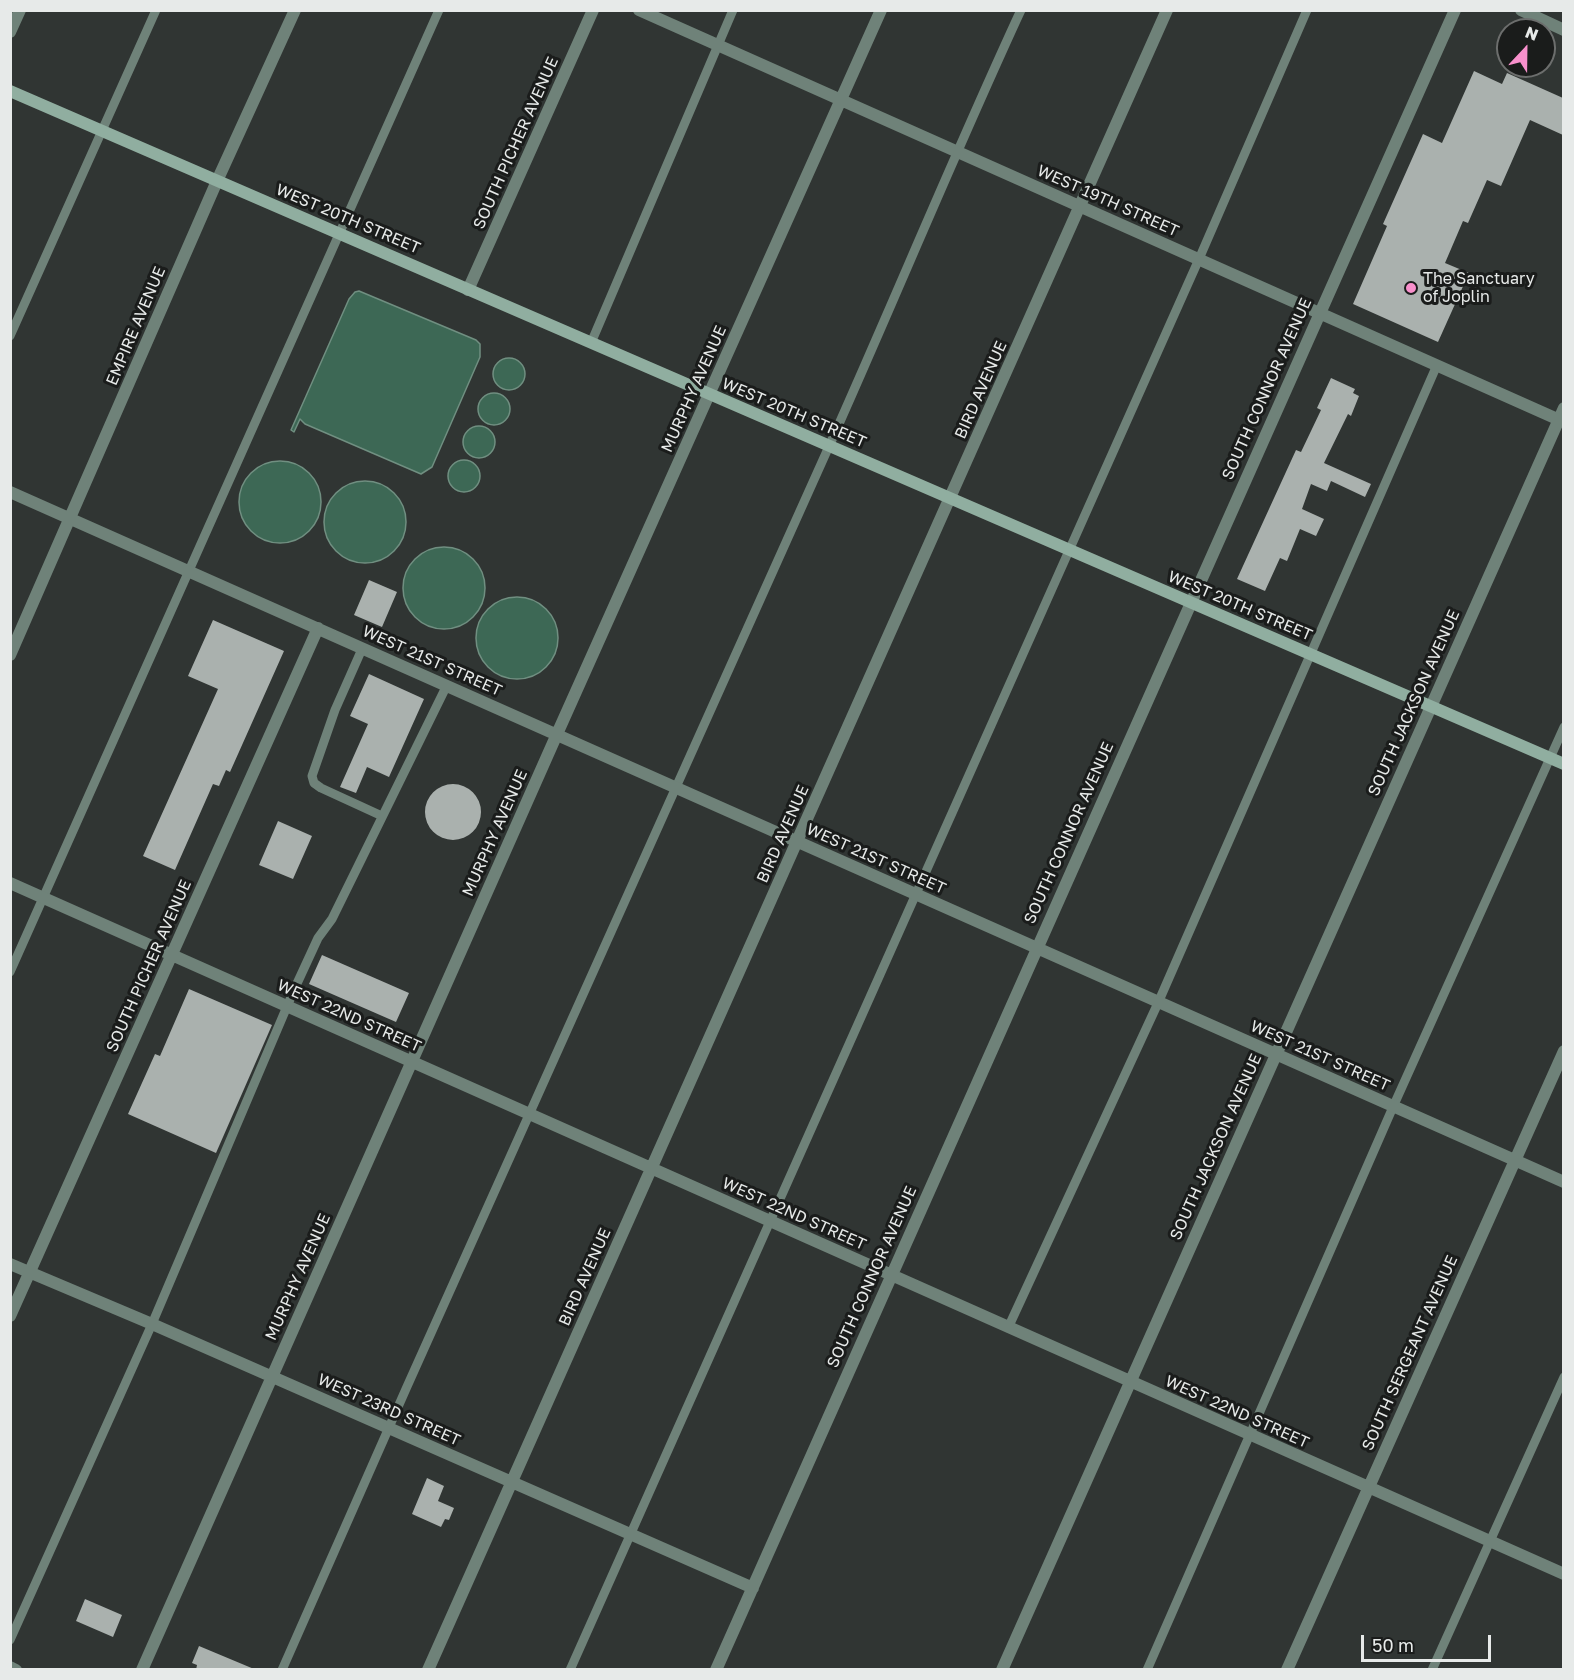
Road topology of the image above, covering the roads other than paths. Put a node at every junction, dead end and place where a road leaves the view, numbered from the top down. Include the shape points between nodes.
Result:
1 (20, 10) edge
2 (156, 10) edge
3 (295, 10) edge
4 (439, 10) edge
5 (593, 10) edge
6 (639, 10) edge
7 (733, 10) edge
8 (882, 10) edge
9 (1021, 10) edge
10 (1167, 10) edge
11 (1307, 10) edge
12 (1455, 10) edge
13 (1521, 10) edge
14 (1563, 30) edge
15 (10, 32) edge
16 (718, 45) junction
17 (10, 91) edge
18 (842, 100) junction
19 (103, 131) junction
20 (956, 151) junction
21 (217, 181) junction
22 (1081, 206) junction
23 (340, 234) junction
24 (1199, 259) junction
25 (468, 290) junction
26 (1319, 312) junction
27 (10, 336) edge
28 (591, 343) junction
29 (1437, 365) junction
30 (710, 394) junction
31 (1562, 416) edge
32 (829, 446) junction
33 (10, 492) edge
34 (951, 499) junction
35 (71, 519) junction
36 (1069, 550) junction
37 (188, 570) junction
38 (1190, 603) junction
39 (318, 628) junction
40 (362, 649) junction
41 (10, 655) edge
42 (1310, 655) junction
43 (447, 685) junction
44 (1430, 706) junction
45 (1563, 727) edge
46 (557, 734) junction
47 (1550, 758) junction
48 (1563, 764) edge
49 (676, 787) junction
50 (382, 816) junction
51 (798, 842) junction
52 (10, 883) edge
53 (916, 895) junction
54 (44, 898) junction
55 (1036, 949) junction
56 (172, 956) junction
57 (10, 972) edge
58 (1158, 1003) junction
59 (287, 1006) junction
60 (1563, 1051) edge
61 (1275, 1055) junction
62 (411, 1062) junction
63 (1393, 1107) junction
64 (530, 1115) junction
65 (1515, 1161) junction
66 (652, 1169) junction
67 (1563, 1182) edge
68 (771, 1222) junction
69 (10, 1264) edge
70 (30, 1273) junction
71 (891, 1275) junction
72 (10, 1316) edge
73 (152, 1324) junction
74 (1008, 1328) junction
75 (272, 1377) junction
76 (1563, 1377) edge
77 (1130, 1382) junction
78 (388, 1427) junction
79 (1250, 1436) junction
80 (511, 1482) junction
81 (1368, 1488) junction
82 (631, 1534) junction
83 (1489, 1541) junction
84 (1563, 1574) edge
85 (753, 1588) junction
86 (10, 1640) edge
87 (10, 1667) edge
88 (16, 1670) edge
89 (142, 1670) edge
90 (282, 1670) edge
91 (428, 1670) edge
92 (570, 1670) edge
93 (716, 1670) edge
94 (1002, 1670) edge
95 (1147, 1670) edge
96 (1287, 1670) edge
97 (1432, 1670) edge

1 - 15 street
2 - 19 lane
3 - 21 street, EMPIRE AVENUE
4 - 23 lane
5 - 25 street, SOUTH PICHER AVENUE
6 - 16 street, WEST 19TH STREET
7 - 16 lane
8 - 18 street, MURPHY AVENUE
9 - 20 lane
10 - 22 street, BIRD AVENUE
11 - 24 lane
12 - 26 street, SOUTH CONNOR AVENUE
13 - 14 street
16 - 18 street, WEST 19TH STREET
16 - 28 lane
17 - 19 main road, WEST 20TH STREET
18 - 20 street, WEST 19TH STREET
18 - 30 street, MURPHY AVENUE
19 - 21 main road, WEST 20TH STREET
19 - 27 lane
20 - 22 street, WEST 19TH STREET
20 - 32 lane
21 - 23 main road, WEST 20TH STREET
21 - 35 street, EMPIRE AVENUE
22 - 24 street, WEST 19TH STREET
22 - 34 street, BIRD AVENUE
23 - 25 main road, WEST 20TH STREET
23 - 37 lane
24 - 26 street, WEST 19TH STREET
24 - 36 lane
25 - 28 main road, WEST 20TH STREET
26 - 29 street, WEST 19TH STREET
26 - 38 street, SOUTH CONNOR AVENUE
28 - 30 main road, WEST 20TH STREET
29 - 31 street, WEST 19TH STREET
29 - 42 lane
30 - 32 main road, WEST 20TH STREET
30 - 46 street, MURPHY AVENUE
31 - 44 street, SOUTH JACKSON AVENUE
32 - 34 main road, WEST 20TH STREET
32 - 49 lane
33 - 35 street, WEST 21ST STREET
34 - 36 main road, WEST 20TH STREET
34 - 51 street, BIRD AVENUE
35 - 37 street, WEST 21ST STREET
35 - 41 street, EMPIRE AVENUE
36 - 38 main road, WEST 20TH STREET
36 - 53 lane
37 - 39 street, WEST 21ST STREET
37 - 54 lane
38 - 42 main road, WEST 20TH STREET
38 - 55 street, SOUTH CONNOR AVENUE
39 - 40 street, WEST 21ST STREET
39 - 56 street, SOUTH PICHER AVENUE
40 - 43 street, WEST 21ST STREET
40 - 50 lane via 312,776 321,788
42 - 44 main road, WEST 20TH STREET
42 - 58 lane
43 - 46 street, WEST 21ST STREET
43 - 50 lane
44 - 47 main road, WEST 20TH STREET
44 - 61 street, SOUTH JACKSON AVENUE
45 - 47 lane
46 - 49 street, WEST 21ST STREET
46 - 62 street, MURPHY AVENUE
47 - 48 main road, WEST 20TH STREET
47 - 63 lane
49 - 51 street, WEST 21ST STREET
49 - 64 lane
50 - 59 lane
51 - 53 street, WEST 21ST STREET
51 - 66 street, BIRD AVENUE
52 - 54 street, WEST 22ND STREET
53 - 55 street, WEST 21ST STREET
53 - 68 lane
54 - 56 street, WEST 22ND STREET
54 - 57 lane
55 - 58 street, WEST 21ST STREET
55 - 71 street, SOUTH CONNOR AVENUE
56 - 59 street, WEST 22ND STREET
56 - 70 street, SOUTH PICHER AVENUE
58 - 61 street, WEST 21ST STREET
58 - 74 lane
59 - 62 street, WEST 22ND STREET
59 - 73 lane
60 - 65 street, SOUTH SERGEANT AVENUE
61 - 63 street, WEST 21ST STREET
61 - 77 street, SOUTH JACKSON AVENUE
62 - 64 street, WEST 22ND STREET
62 - 75 street, MURPHY AVENUE
63 - 65 street, WEST 21ST STREET
63 - 79 lane
64 - 66 street, WEST 22ND STREET
64 - 78 lane
65 - 67 street, WEST 21ST STREET
65 - 81 street, SOUTH SERGEANT AVENUE
66 - 68 street, WEST 22ND STREET
66 - 80 street, BIRD AVENUE
68 - 71 street, WEST 22ND STREET
68 - 82 lane
69 - 70 street, WEST 23RD STREET
70 - 72 street, SOUTH PICHER AVENUE
70 - 73 street, WEST 23RD STREET
71 - 74 street, WEST 22ND STREET
71 - 85 street, SOUTH CONNOR AVENUE
73 - 75 street, WEST 23RD STREET
73 - 86 lane
74 - 77 street, WEST 22ND STREET
75 - 78 street, WEST 23RD STREET
75 - 89 street, MURPHY AVENUE
76 - 83 lane
77 - 79 street, WEST 22ND STREET
77 - 94 street, SOUTH JACKSON AVENUE
78 - 80 street, WEST 23RD STREET
78 - 90 lane
79 - 81 street, WEST 22ND STREET
79 - 95 lane
80 - 82 street, WEST 23RD STREET
80 - 91 street, BIRD AVENUE
81 - 83 street, WEST 22ND STREET
81 - 96 street, SOUTH SERGEANT AVENUE
82 - 85 street, WEST 23RD STREET
82 - 92 lane
83 - 84 street, WEST 22ND STREET
83 - 97 lane
85 - 93 street, SOUTH CONNOR AVENUE
87 - 88 street

